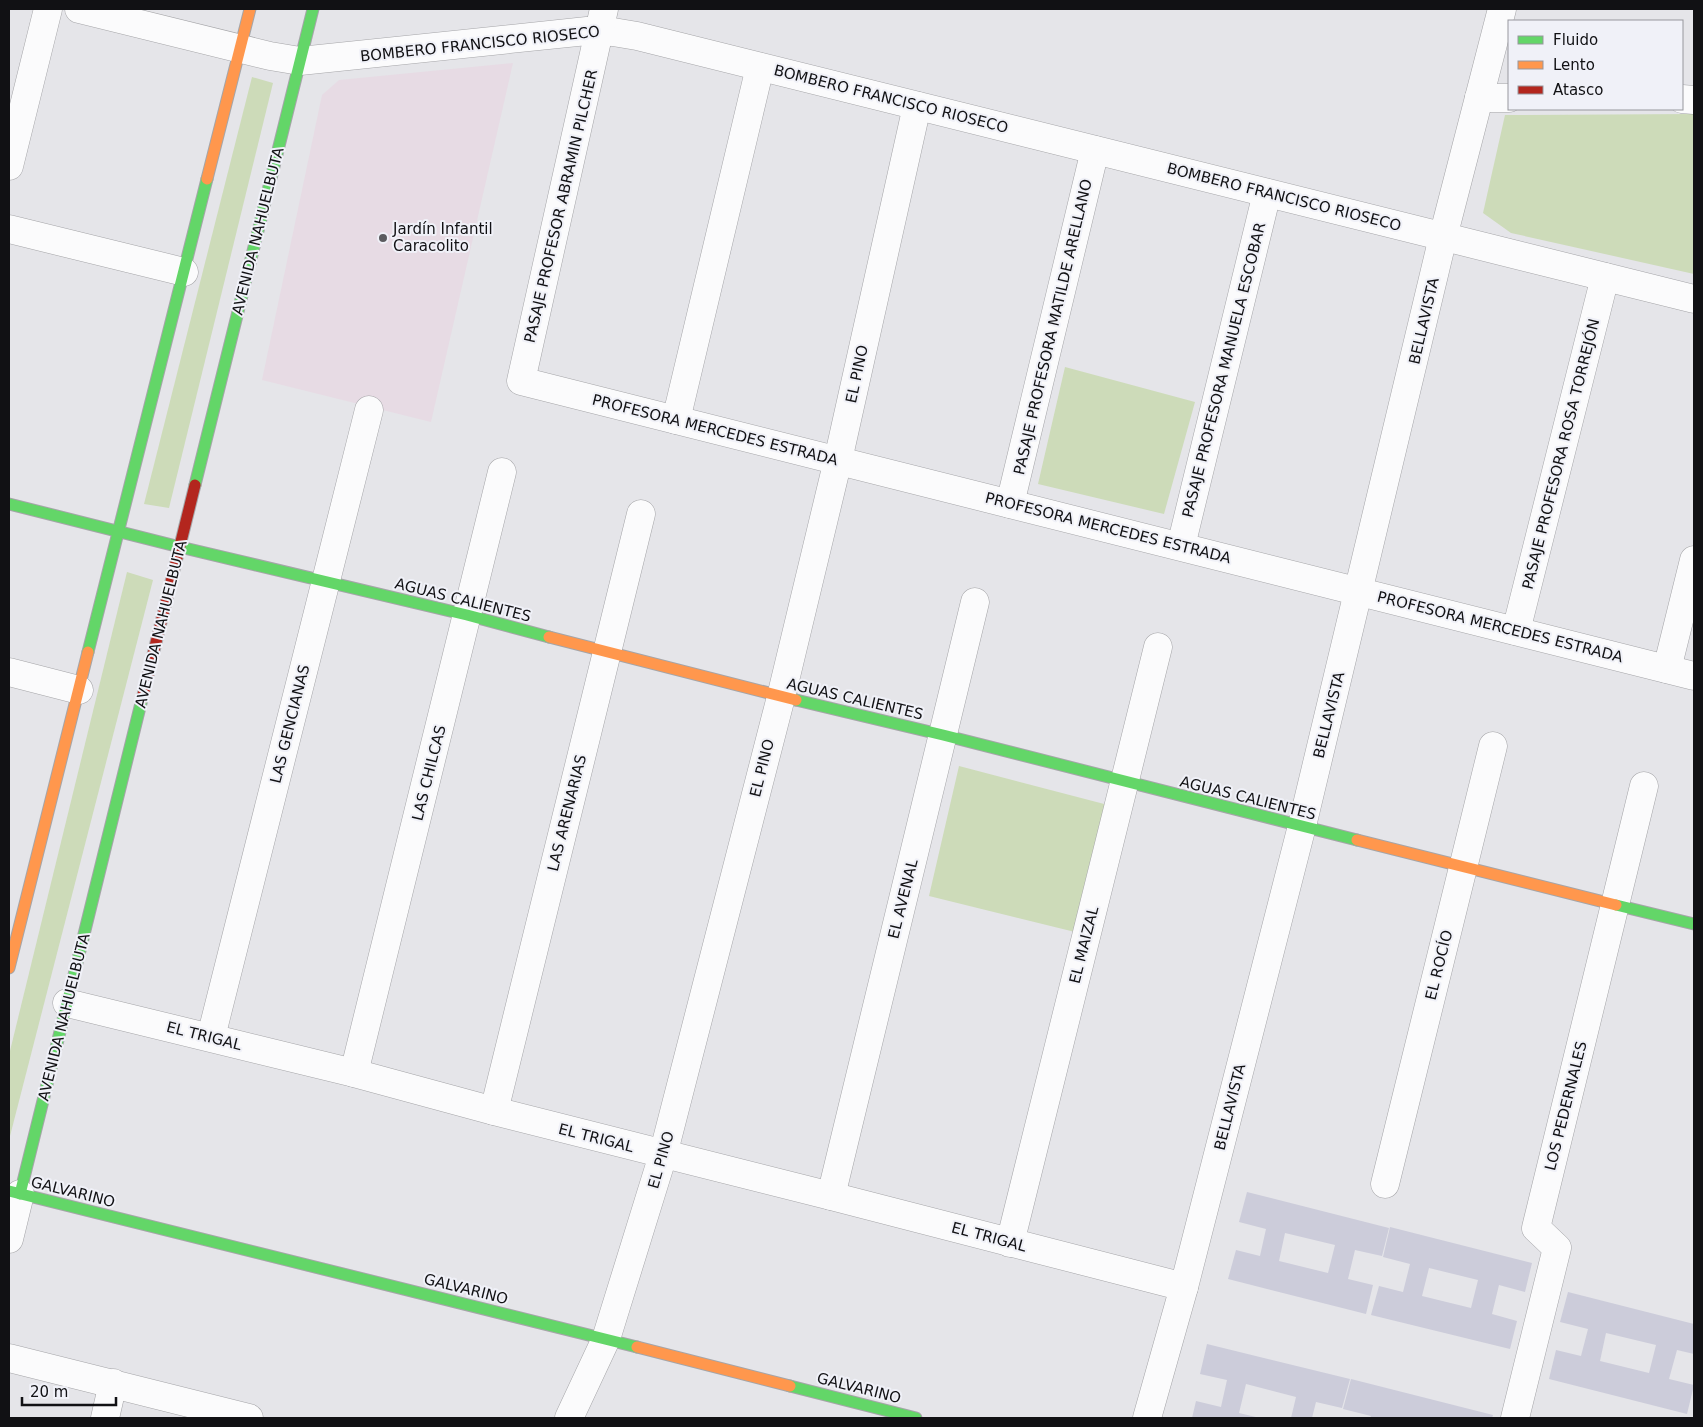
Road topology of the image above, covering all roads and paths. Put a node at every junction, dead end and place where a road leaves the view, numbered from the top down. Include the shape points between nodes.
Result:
1 (48, 9) edge
2 (79, 9) edge
3 (250, 9) edge
4 (313, 9) edge
5 (1502, 9) edge
6 (602, 20) edge
7 (240, 49) junction
8 (300, 61) junction
9 (760, 67) junction
10 (1479, 98) junction
11 (1508, 98) edge
12 (917, 106) junction
13 (1095, 150) junction
14 (9, 166) edge
15 (1267, 193) junction
16 (9, 229) edge
17 (1444, 237) junction
18 (184, 272) junction
19 (1605, 277) junction
20 (1694, 299) edge
21 (521, 381) joint
22 (370, 410) dead end
23 (676, 420) junction
24 (838, 460) junction
25 (502, 472) dead end
26 (9, 504) edge
27 (1010, 504) junction
28 (641, 514) dead end
29 (118, 531) junction
30 (1180, 546) junction
31 (180, 547) junction
32 (1694, 560) edge
33 (326, 581) junction
34 (1359, 591) junction
35 (976, 602) dead end
36 (467, 615) junction
37 (1516, 631) junction
38 (1158, 648) dead end
39 (606, 653) junction
40 (1667, 669) junction
41 (9, 672) edge
42 (1694, 676) edge
43 (79, 690) junction
44 (781, 697) junction
45 (943, 735) junction
46 (1493, 746) dead end
47 (1124, 782) junction
48 (1644, 786) dead end
49 (1302, 826) junction
50 (1463, 867) junction
51 (1615, 905) junction
52 (1694, 924) edge
53 (9, 968) edge
54 (67, 1003) junction
55 (212, 1037) junction
56 (354, 1073) junction
57 (494, 1111) junction
58 (663, 1155) junction
59 (1385, 1184) dead end
60 (14, 1193) edge
61 (831, 1196) junction
62 (9, 1239) edge
63 (1010, 1243) junction
64 (1184, 1287) junction
65 (606, 1339) junction
66 (9, 1358) edge
67 (113, 1383) junction
68 (105, 1418) edge
69 (249, 1418) edge
70 (569, 1418) edge
71 (916, 1418) edge
72 (1146, 1418) edge
73 (1515, 1418) edge

1 - 14 street
2 - 7 street, BOMBERO FRANCISCO RIOSECO
3 - 7 street
4 - 8 street, AVENIDA NAHUELBUTA
5 - 10 street, BELLAVISTA
6 - 8 street, BOMBERO FRANCISCO RIOSECO via 587,31
6 - 9 street, BOMBERO FRANCISCO RIOSECO via 637,36
6 - 21 street, PASAJE PROFESOR ABRAMIN PILCHER
7 - 8 street, BOMBERO FRANCISCO RIOSECO
7 - 18 street
8 - 31 street, AVENIDA NAHUELBUTA
9 - 12 street, BOMBERO FRANCISCO RIOSECO
9 - 23 street
10 - 11 street
10 - 17 street, BELLAVISTA
12 - 13 street, BOMBERO FRANCISCO RIOSECO
12 - 24 street, EL PINO
13 - 15 street, BOMBERO FRANCISCO RIOSECO
13 - 27 street, PASAJE PROFESORA MATILDE ARELLANO
15 - 17 street, BOMBERO FRANCISCO RIOSECO
15 - 30 street, PASAJE PROFESORA MANUELA ESCOBAR
16 - 18 street
17 - 19 street, BOMBERO FRANCISCO RIOSECO
17 - 34 street, BELLAVISTA
18 - 29 street
19 - 20 street, BOMBERO FRANCISCO RIOSECO
19 - 37 street, PASAJE PROFESORA ROSA TORREJÓN
21 - 23 street, PROFESORA MERCEDES ESTRADA
22 - 33 street, LAS GENCIANAS
23 - 24 street, PROFESORA MERCEDES ESTRADA
24 - 27 street, PROFESORA MERCEDES ESTRADA
24 - 44 street, EL PINO
25 - 36 street, LAS CHILCAS
26 - 29 street, AGUAS CALIENTES
27 - 30 street, PROFESORA MERCEDES ESTRADA
28 - 39 street, LAS ARENARIAS
29 - 31 street, AGUAS CALIENTES
29 - 43 street
30 - 34 street, PROFESORA MERCEDES ESTRADA
31 - 33 street, AGUAS CALIENTES
31 - 54 street, AVENIDA NAHUELBUTA
32 - 40 street
33 - 36 street, AGUAS CALIENTES
33 - 55 street, LAS GENCIANAS
34 - 37 street, PROFESORA MERCEDES ESTRADA
34 - 49 street, BELLAVISTA
35 - 45 street, EL AVENAL
36 - 39 street, AGUAS CALIENTES
36 - 56 street, LAS CHILCAS
37 - 40 street, PROFESORA MERCEDES ESTRADA
38 - 47 street, EL MAIZAL
39 - 44 street, AGUAS CALIENTES
39 - 57 street, LAS ARENARIAS
40 - 42 street, PROFESORA MERCEDES ESTRADA
41 - 43 street
43 - 53 street
44 - 45 street, AGUAS CALIENTES
44 - 58 street, EL PINO
45 - 47 street, AGUAS CALIENTES
45 - 61 street, EL AVENAL
46 - 50 street, EL ROCÍO
47 - 49 street, AGUAS CALIENTES
47 - 63 street, EL MAIZAL
48 - 51 street, LOS PEDERNALES
49 - 50 street, AGUAS CALIENTES
49 - 64 street, BELLAVISTA
50 - 51 street, AGUAS CALIENTES
50 - 59 street, EL ROCÍO
51 - 52 street, AGUAS CALIENTES
51 - 73 street, LOS PEDERNALES via 1536,1228 1557,1248
54 - 55 street, EL TRIGAL
54 - 60 street, AVENIDA NAHUELBUTA
55 - 56 street, EL TRIGAL
56 - 57 street, EL TRIGAL
57 - 58 street, EL TRIGAL
58 - 61 street, EL TRIGAL
58 - 65 street, EL PINO
60 - 62 street, AVENIDA NAHUELBUTA
60 - 65 street, GALVARINO
61 - 63 street, EL TRIGAL
63 - 64 street, EL TRIGAL
64 - 72 street, BELLAVISTA
65 - 70 street, EL PINO
65 - 71 street, GALVARINO
66 - 67 street
67 - 68 street
67 - 69 street

